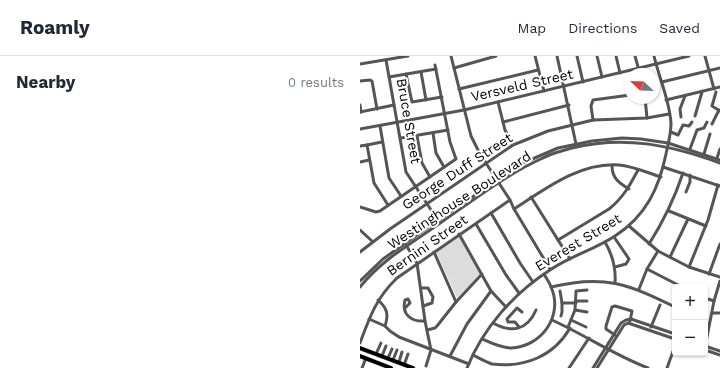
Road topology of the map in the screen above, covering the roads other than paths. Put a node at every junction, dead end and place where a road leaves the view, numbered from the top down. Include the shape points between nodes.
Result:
1 (408, 56) edge
2 (451, 56) edge
3 (496, 56) edge
4 (535, 56) edge
5 (557, 56) edge
6 (577, 56) edge
7 (597, 56) edge
8 (616, 56) edge
9 (635, 56) edge
10 (654, 56) edge
11 (689, 56) edge
12 (705, 56) edge
13 (680, 57) edge
14 (386, 60) junction
15 (360, 64) edge
16 (656, 64) junction
17 (435, 65) dead end
18 (454, 68) junction
19 (638, 68) joint
20 (720, 68) edge
21 (436, 69) junction
22 (538, 70) junction
23 (710, 71) junction
24 (421, 72) junction
25 (624, 72) edge
26 (620, 73) junction
27 (406, 74) junction
28 (389, 77) junction
29 (602, 77) junction
30 (360, 81) edge
31 (583, 82) junction
32 (662, 82) junction
33 (564, 85) junction
34 (720, 87) edge
35 (459, 89) junction
36 (544, 91) junction
37 (715, 91) junction
38 (702, 92) junction
39 (624, 96) edge
40 (686, 96) junction
41 (442, 97) junction
42 (426, 100) junction
43 (666, 100) junction
44 (498, 102) junction
45 (647, 104) edge
46 (360, 105) edge
47 (394, 105) junction
48 (569, 105) junction
49 (377, 109) junction
50 (464, 110) junction
51 (719, 110) edge
52 (361, 112) edge
53 (445, 113) junction
54 (669, 114) junction
55 (695, 116) dead end
56 (681, 117) dead end
57 (648, 118) junction
58 (593, 120) junction
59 (398, 122) junction
60 (502, 122) junction
61 (692, 122) dead end
62 (707, 122) dead end
63 (573, 124) junction
64 (712, 124) dead end
65 (380, 126) junction
66 (360, 130) edge
67 (448, 130) junction
68 (671, 132) junction
69 (433, 133) junction
70 (710, 134) dead end
71 (417, 136) junction
72 (401, 138) junction
73 (382, 142) junction
74 (367, 145) junction
75 (513, 145) junction
76 (577, 145) junction
77 (668, 145) junction
78 (360, 146) edge
79 (690, 149) junction
80 (720, 149) edge
81 (704, 154) junction
82 (718, 159) edge
83 (369, 160) junction
84 (360, 162) edge
85 (486, 162) junction
86 (720, 164) edge
87 (612, 166) junction
88 (663, 167) junction
89 (444, 168) junction
90 (638, 170) junction
91 (683, 173) junction
92 (690, 175) junction
93 (430, 177) junction
94 (661, 177) junction
95 (499, 181) junction
96 (719, 185) edge
97 (416, 187) junction
98 (629, 189) junction
99 (686, 192) dead end
100 (401, 196) junction
101 (532, 197) junction
102 (510, 200) junction
103 (427, 203) junction
104 (388, 205) junction
105 (360, 207) edge
106 (514, 209) junction
107 (669, 211) junction
108 (491, 213) junction
109 (688, 219) junction
110 (439, 222) junction
111 (476, 224) junction
112 (629, 226) junction
113 (706, 226) junction
114 (360, 230) edge
115 (459, 234) junction
116 (614, 237) junction
117 (558, 240) junction
118 (372, 241) junction
119 (605, 242) junction
120 (650, 244) junction
121 (720, 244) edge
122 (406, 245) junction
123 (658, 251) junction
124 (360, 252) edge
125 (434, 252) junction
126 (670, 257) junction
127 (570, 259) junction
128 (417, 263) junction
129 (615, 266) junction
130 (689, 267) junction
131 (550, 269) junction
132 (647, 269) junction
133 (482, 274) junction
134 (544, 274) junction
135 (709, 274) junction
136 (720, 277) edge
137 (360, 281) edge
138 (720, 281) edge
139 (533, 282) junction
140 (615, 283) junction
141 (676, 284) edge
142 (360, 287) edge
143 (551, 287) junction
144 (420, 288) junction
145 (639, 289) junction
146 (587, 290) dead end
147 (491, 291) junction
148 (560, 291) dead end
149 (519, 293) junction
150 (708, 299) edge
151 (378, 300) junction
152 (586, 301) dead end
153 (714, 301) junction
154 (456, 302) junction
155 (576, 302) junction
156 (562, 303) junction
157 (660, 305) dead end
158 (423, 306) junction
159 (672, 306) edge
160 (506, 307) junction
161 (405, 308) dead end
162 (536, 310) dead end
163 (576, 310) junction
164 (522, 312) dead end
165 (587, 312) dead end
166 (712, 313) junction
167 (720, 313) edge
168 (560, 316) dead end
169 (369, 320) junction
170 (552, 320) junction
171 (571, 320) junction
172 (425, 321) junction
173 (630, 321) junction
174 (493, 323) junction
175 (710, 323) joint
176 (385, 326) junction
177 (519, 327) junction
178 (586, 327) dead end
179 (569, 328) junction
180 (651, 328) junction
181 (427, 330) junction
182 (708, 332) edge
183 (672, 333) edge
184 (615, 335) junction
185 (589, 338) junction
186 (672, 338) edge
187 (482, 339) junction
188 (360, 343) edge
189 (381, 343) dead end
190 (386, 346) dead end
191 (708, 347) edge
192 (360, 348) edge
193 (392, 349) dead end
194 (607, 349) junction
195 (397, 350) dead end
196 (431, 350) junction
197 (708, 351) edge
198 (720, 351) edge
199 (402, 352) dead end
200 (376, 354) junction
201 (408, 354) dead end
202 (672, 354) edge
203 (473, 355) junction
204 (720, 355) edge
205 (360, 356) edge
206 (382, 356) junction
207 (450, 356) junction
208 (366, 358) junction
209 (388, 358) junction
210 (393, 360) junction
211 (399, 362) junction
212 (378, 363) junction
213 (404, 364) junction
214 (426, 366) dead end
215 (468, 366) edge
216 (362, 368) edge
217 (376, 368) edge
218 (391, 368) edge
219 (413, 368) edge
220 (473, 368) edge
221 (569, 368) edge
222 (593, 368) edge
223 (597, 368) edge
224 (648, 368) edge
225 (667, 368) edge

1 - 14 street
2 - 18 street
3 - 18 street
4 - 22 street
5 - 33 street
6 - 31 street
7 - 29 street
8 - 26 street
9 - 19 street
10 - 16 street
11 - 13 street, Versveld Street
12 - 23 street
13 - 16 street, Versveld Street
14 - 15 street
14 - 28 street, Bruce Street
16 - 19 street, Versveld Street
16 - 32 street
17 - 21 street
18 - 35 street
20 - 23 street
21 - 24 street
21 - 41 street
22 - 35 street
22 - 36 street
23 - 32 street
23 - 37 street
24 - 27 street
24 - 42 street
25 - 26 street, Versveld Street
26 - 29 street, Versveld Street
27 - 28 street
27 - 42 street via 411,102
28 - 47 street, Bruce Street
29 - 31 street, Versveld Street
30 - 49 street via 372,81
31 - 33 street, Versveld Street
32 - 43 street
33 - 36 street, Versveld Street
33 - 48 street
34 - 37 street
35 - 50 street
36 - 44 street, Versveld Street
37 - 38 street
37 - 51 street via 712,106
38 - 40 street
38 - 55 street
39 - 58 street via 593,100
40 - 43 street
40 - 56 street via 680,108
41 - 42 street
41 - 53 street
43 - 54 street
44 - 50 street, Versveld Street
44 - 60 street
45 - 57 street
46 - 52 street
47 - 49 street
47 - 59 street, Bruce Street
48 - 60 street
48 - 63 street
49 - 52 street
50 - 53 street, Versveld Street
50 - 85 street via 472,140
51 - 64 street
53 - 59 street, Versveld Street
53 - 67 street
54 - 57 street, George Duff Street
54 - 68 street
57 - 58 street, George Duff Street
58 - 63 street, George Duff Street
59 - 65 street, Versveld Street
59 - 72 street, Bruce Street
60 - 75 street
61 - 68 street via 690,126 683,125 678,135
62 - 79 street via 704,128 697,130
63 - 75 street, George Duff Street via 548,130
63 - 76 street
65 - 66 street, Versveld Street
65 - 73 street
67 - 69 street
67 - 89 street via 451,146 457,158
68 - 77 street, Everest Street
69 - 71 street
69 - 89 street via 436,153
70 - 81 street
71 - 72 street
71 - 93 street via 422,163
72 - 97 street, Bruce Street via 406,172
73 - 74 street
73 - 100 street via 389,178
74 - 78 street
74 - 83 street
75 - 85 street, George Duff Street
76 - 77 street, Westinghouse Boulevard via 620,142
76 - 95 street, Westinghouse Boulevard via 543,157
77 - 79 street, Westinghouse Boulevard
77 - 86 street, Westinghouse Boulevard
77 - 88 street, Everest Street
79 - 81 street, Westinghouse Boulevard
80 - 82 street
81 - 82 street, Westinghouse Boulevard
83 - 84 street
83 - 104 street via 374,183
85 - 95 street
85 - 103 street, George Duff Street
87 - 90 street
87 - 98 street via 614,178
87 - 101 street via 582,170
88 - 91 street
88 - 94 street, Everest Street
89 - 93 street
90 - 94 street
90 - 98 street
91 - 92 street
91 - 107 street
92 - 96 street
92 - 99 street
93 - 97 street
94 - 112 street, Everest Street via 647,205
95 - 102 street
95 - 110 street, Westinghouse Boulevard
96 - 113 street
97 - 100 street
97 - 103 street, Bruce Street
98 - 117 street via 609,209
100 - 104 street
101 - 106 street
101 - 117 street
102 - 106 street
102 - 108 street, Bernini Street
103 - 110 street, Bruce Street
103 - 118 street, George Duff Street
104 - 105 street via 378,212
106 - 131 street
107 - 109 street
107 - 120 street
108 - 111 street, Bernini Street
108 - 139 street
109 - 113 street
109 - 126 street
110 - 122 street, Westinghouse Boulevard
111 - 115 street, Bernini Street
111 - 149 street
112 - 116 street, Everest Street
112 - 120 street
113 - 130 street
114 - 118 street
115 - 125 street, Bernini Street
115 - 133 street
116 - 119 street, Everest Street
116 - 129 street via 629,259 626,264
117 - 127 street
118 - 124 street, George Duff Street
119 - 127 street, Everest Street
119 - 129 street
120 - 123 street
121 - 135 street
122 - 128 street
122 - 137 street, Westinghouse Boulevard via 383,259
122 - 142 street, Westinghouse Boulevard
123 - 126 street
123 - 132 street
125 - 128 street, Bernini Street
125 - 154 street
126 - 130 street
127 - 131 street, Everest Street
128 - 144 street
128 - 151 street, Bernini Street via 386,288
129 - 140 street
130 - 135 street
131 - 134 street, Everest Street
132 - 141 street
132 - 145 street
133 - 147 street
133 - 154 street
134 - 139 street, Everest Street
134 - 143 street
135 - 136 street
138 - 153 street
139 - 149 street, Everest Street
140 - 143 street via 582,281
140 - 145 street
143 - 170 street via 555,303
144 - 158 street
144 - 158 street via 428,288 433,297 432,303
145 - 159 street
146 - 155 street via 577,290
147 - 160 street
147 - 207 street via 467,324
148 - 156 street
149 - 160 street, Everest Street
150 - 153 street
151 - 169 street, Bernini Street
151 - 176 street via 388,312
152 - 155 street
153 - 166 street
154 - 181 street via 436,327
155 - 156 street
155 - 163 street
156 - 168 street
157 - 180 street
158 - 172 street
160 - 174 street, Everest Street
161 - 172 street via 410,319
162 - 177 street via 530,321
163 - 165 street
163 - 171 street
164 - 177 street via 517,308 507,319
166 - 167 street
166 - 175 street
169 - 176 street
169 - 188 street, Bernini Street
170 - 179 street
170 - 187 street via 537,339 522,346 498,346
171 - 178 street
171 - 179 street
172 - 181 street
173 - 180 street
173 - 184 street
173 - 184 street via 632,311 612,307 606,329
174 - 177 street via 509,329
174 - 187 street, Everest Street
175 - 182 street
176 - 196 street via 394,335
179 - 185 street
179 - 203 street via 547,356 527,365 502,366
180 - 183 street
180 - 186 street
181 - 196 street
184 - 194 street
185 - 194 street
185 - 221 street
187 - 203 street, Everest Street
189 - 200 street
190 - 206 street
191 - 198 street
192 - 200 main road
193 - 209 street
194 - 222 street
194 - 223 street
194 - 224 street
195 - 210 street
196 - 207 street
196 - 214 street
197 - 204 street
199 - 211 street
200 - 206 main road
201 - 213 street
202 - 225 street
203 - 215 street, Everest Street
205 - 208 main road
206 - 209 main road
207 - 215 street
208 - 212 main road
208 - 216 street
209 - 210 main road
210 - 211 main road
211 - 213 main road
212 - 217 street
212 - 218 main road
213 - 219 main road
215 - 220 street

